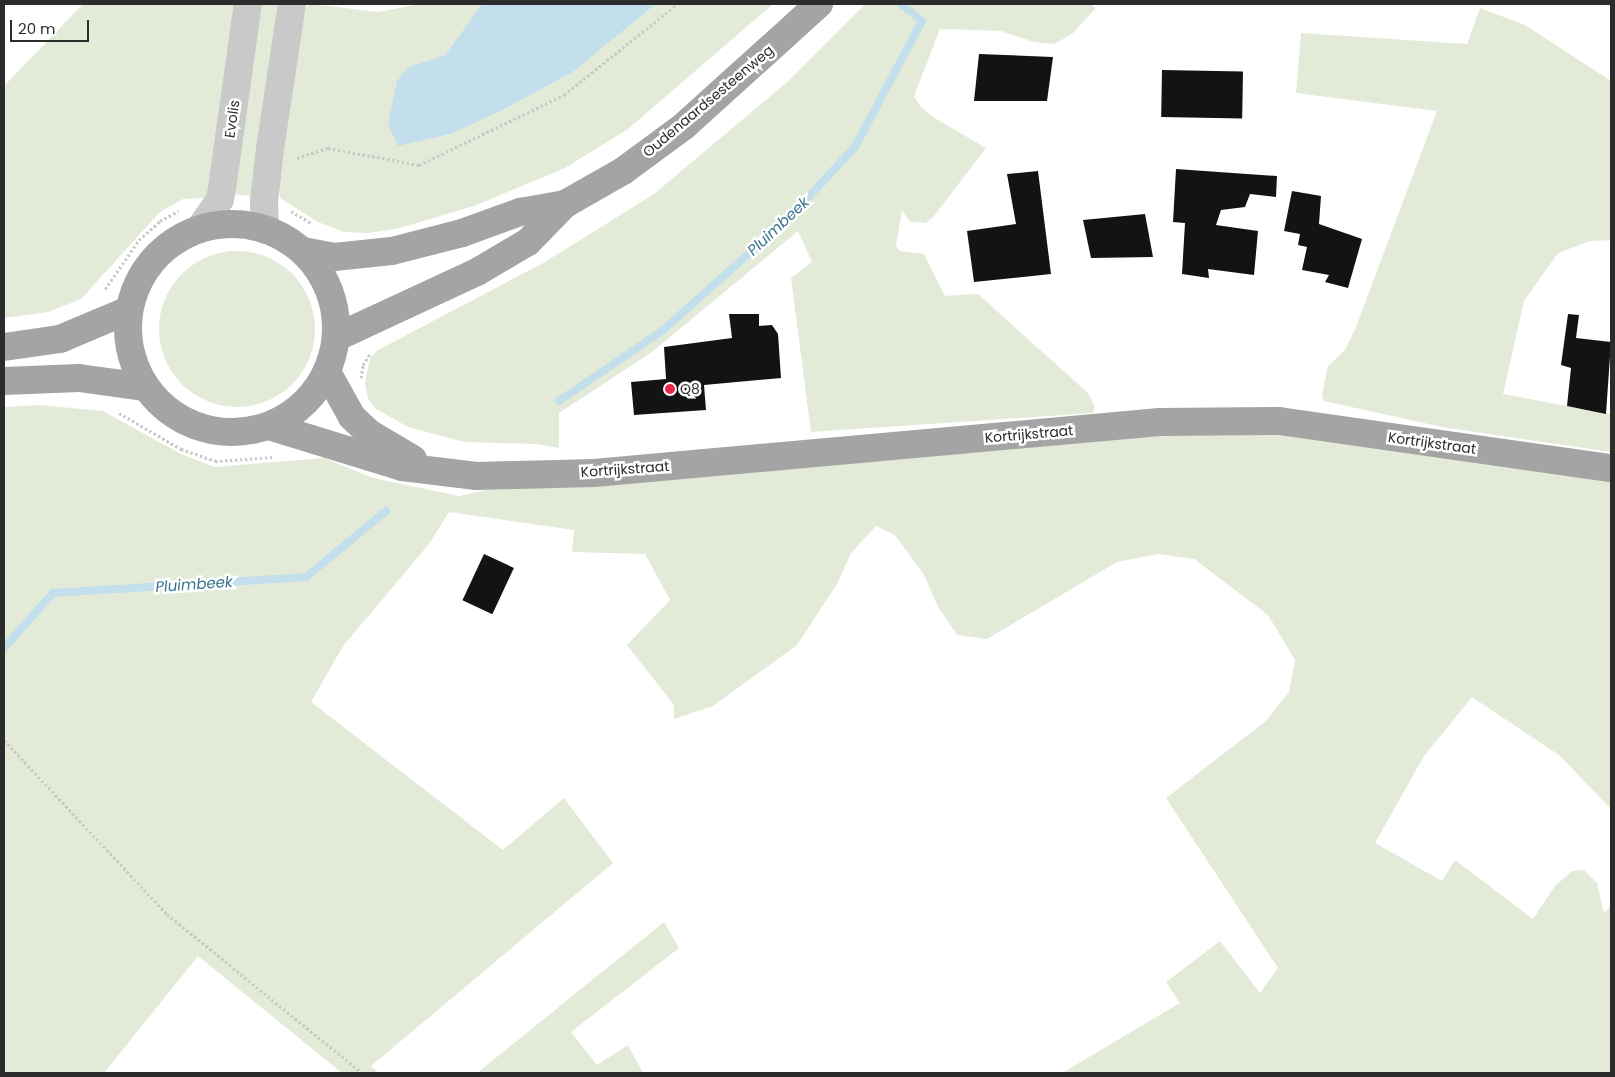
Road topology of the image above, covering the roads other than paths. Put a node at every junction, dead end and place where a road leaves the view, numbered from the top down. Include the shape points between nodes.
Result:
1 (248, 4) edge
2 (292, 4) edge
3 (819, 4) edge
4 (565, 204) junction
5 (200, 228) junction
6 (264, 230) junction
7 (303, 251) junction
8 (129, 310) junction
9 (337, 337) junction
10 (4, 347) edge
11 (327, 372) junction
12 (4, 381) edge
13 (145, 387) junction
14 (269, 426) junction
15 (1611, 468) edge
16 (444, 474) junction

1 - 5 street, Evolis via 220,199
2 - 6 street via 268,167
3 - 4 main road, Oudenaardsesteenweg via 684,126 623,171
4 - 7 main road, Oudenaardsesteenweg via 520,212 462,233 392,251 334,257
4 - 9 main road, Oudenaardsesteenweg via 528,242 477,272
5 - 6 main road via 226,224 252,225
5 - 8 main road via 174,241 153,259 138,283
6 - 7 main road via 279,235
7 - 9 main road via 330,290 336,313
8 - 10 main road via 60,339
8 - 13 main road via 127,336 133,363
9 - 11 main road
11 - 14 main road via 303,405
11 - 16 main road, Kortrijkstraat via 352,418 386,443
12 - 13 main road via 79,378
13 - 14 main road via 164,408 187,423 214,431 242,432
14 - 16 main road, Kortrijkstraat via 402,467
15 - 16 main road, Kortrijkstraat via 1279,421 1160,422 594,472 514,476

